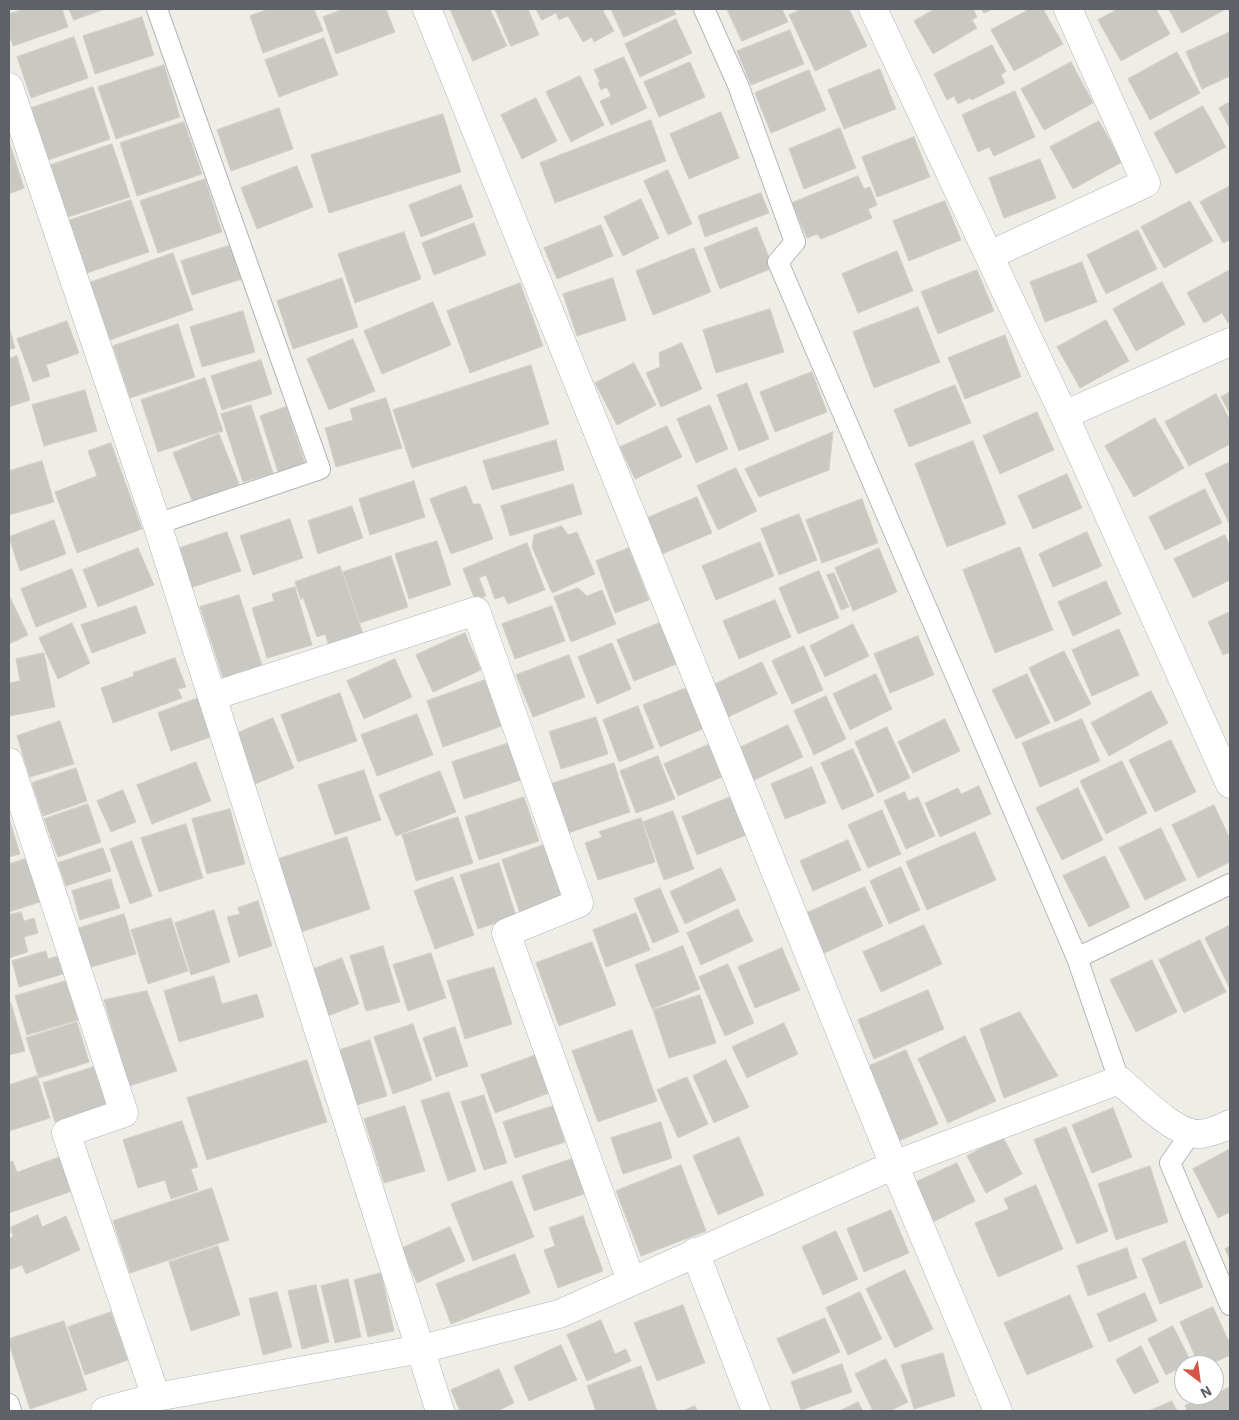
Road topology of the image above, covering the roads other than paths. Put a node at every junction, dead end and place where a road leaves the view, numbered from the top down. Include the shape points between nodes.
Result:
1 (157, 9) edge
2 (426, 9) edge
3 (704, 9) edge
4 (873, 9) edge
5 (1068, 9) edge
6 (9, 87) edge
7 (990, 255) junction
8 (1230, 342) edge
9 (1064, 415) junction
10 (157, 524) junction
11 (212, 696) junction
12 (9, 762) edge
13 (1230, 784) edge
14 (1230, 884) edge
15 (1077, 958) junction
16 (1119, 1080) junction
17 (1230, 1124) edge
18 (1191, 1133) junction
19 (894, 1165) junction
20 (695, 1252) junction
21 (631, 1281) junction
22 (1230, 1305) edge
23 (421, 1349) junction
24 (156, 1396) junction
25 (9, 1404) edge
26 (11, 1411) edge
27 (105, 1411) edge
28 (440, 1411) edge
29 (756, 1411) edge
30 (998, 1411) edge

1 - 10 lane via 320,469
2 - 19 street
3 - 15 lane via 738,85 795,242 778,262
4 - 7 street
5 - 7 street via 1146,183
6 - 10 street
7 - 9 street
8 - 9 street
9 - 13 street
10 - 11 street
11 - 21 street via 476,611 579,903 506,933
11 - 23 street
12 - 24 street via 124,1113 66,1133
14 - 15 lane
15 - 16 lane
16 - 18 street via 1180,1130
16 - 19 street
17 - 18 street via 1212,1132
18 - 22 lane via 1170,1163
19 - 20 street
19 - 30 street
20 - 21 street
20 - 29 street
21 - 23 street via 559,1314
23 - 24 street
23 - 28 street
24 - 27 street
25 - 26 lane

